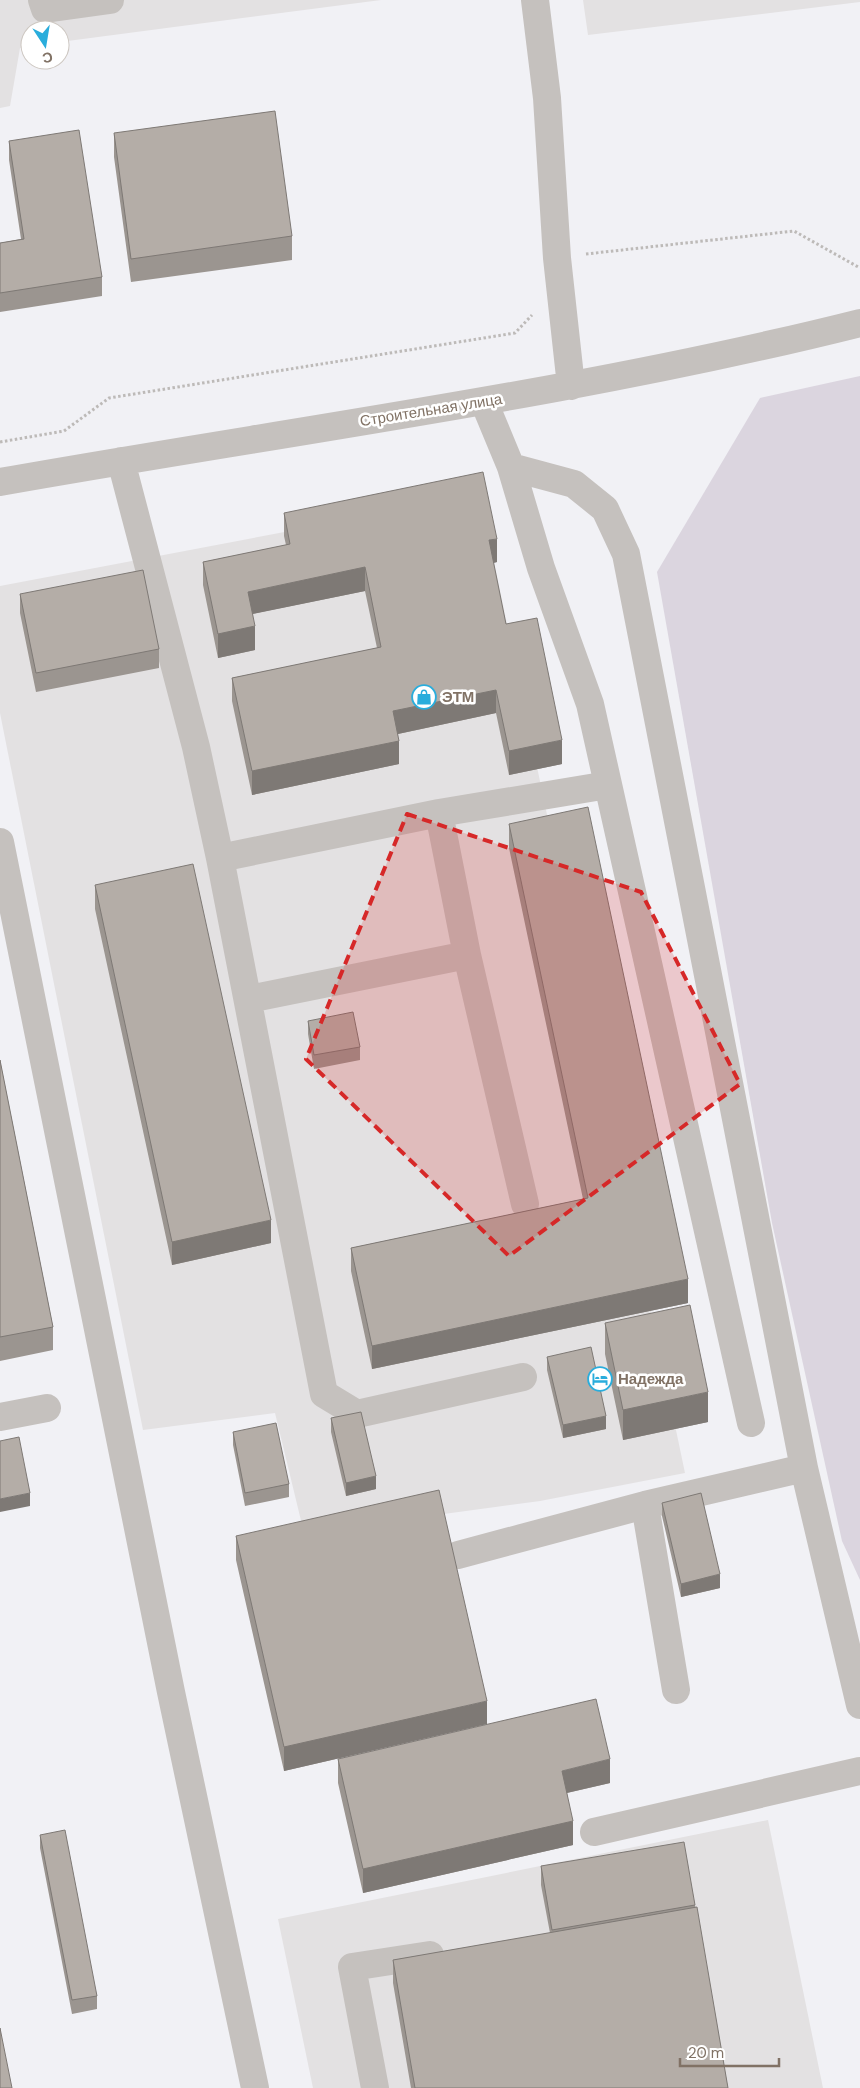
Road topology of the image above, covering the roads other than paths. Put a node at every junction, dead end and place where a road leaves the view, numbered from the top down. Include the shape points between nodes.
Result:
1 (42, 0) edge
2 (110, 0) edge
3 (535, 0) edge
4 (860, 323) edge
5 (570, 386) junction
6 (484, 402) junction
7 (121, 460) junction
8 (511, 467) junction
9 (0, 482) edge
10 (608, 785) junction
11 (439, 813) junction
12 (0, 842) edge
13 (220, 858) junction
14 (467, 955) junction
15 (249, 999) junction
16 (524, 1204) dead end
17 (523, 1377) dead end
18 (47, 1408) dead end
19 (0, 1417) edge
20 (750, 1423) dead end
21 (804, 1468) junction
22 (646, 1505) junction
23 (458, 1555) dead end
24 (676, 1690) dead end
25 (860, 1705) edge
26 (860, 1771) edge
27 (594, 1832) dead end
28 (454, 1951) edge
29 (255, 2088) edge
30 (375, 2088) edge

1 - 2 street via 45,9
3 - 5 street via 547,98 557,258
4 - 5 street, Строительная улица via 764,347
5 - 6 street, Строительная улица
6 - 7 street, Строительная улица
6 - 8 street
7 - 9 street, Строительная улица
7 - 13 street via 196,747
8 - 10 street via 541,568 590,704
8 - 21 street via 574,484 605,509 626,554
10 - 11 street
10 - 20 street
11 - 13 street
11 - 14 street
12 - 29 street via 171,1692
13 - 15 street
14 - 15 street
14 - 16 street
15 - 17 street via 324,1394 356,1414
18 - 19 street
21 - 22 street
21 - 25 street
22 - 23 street
22 - 24 street
26 - 27 street
28 - 30 street via 352,1967

